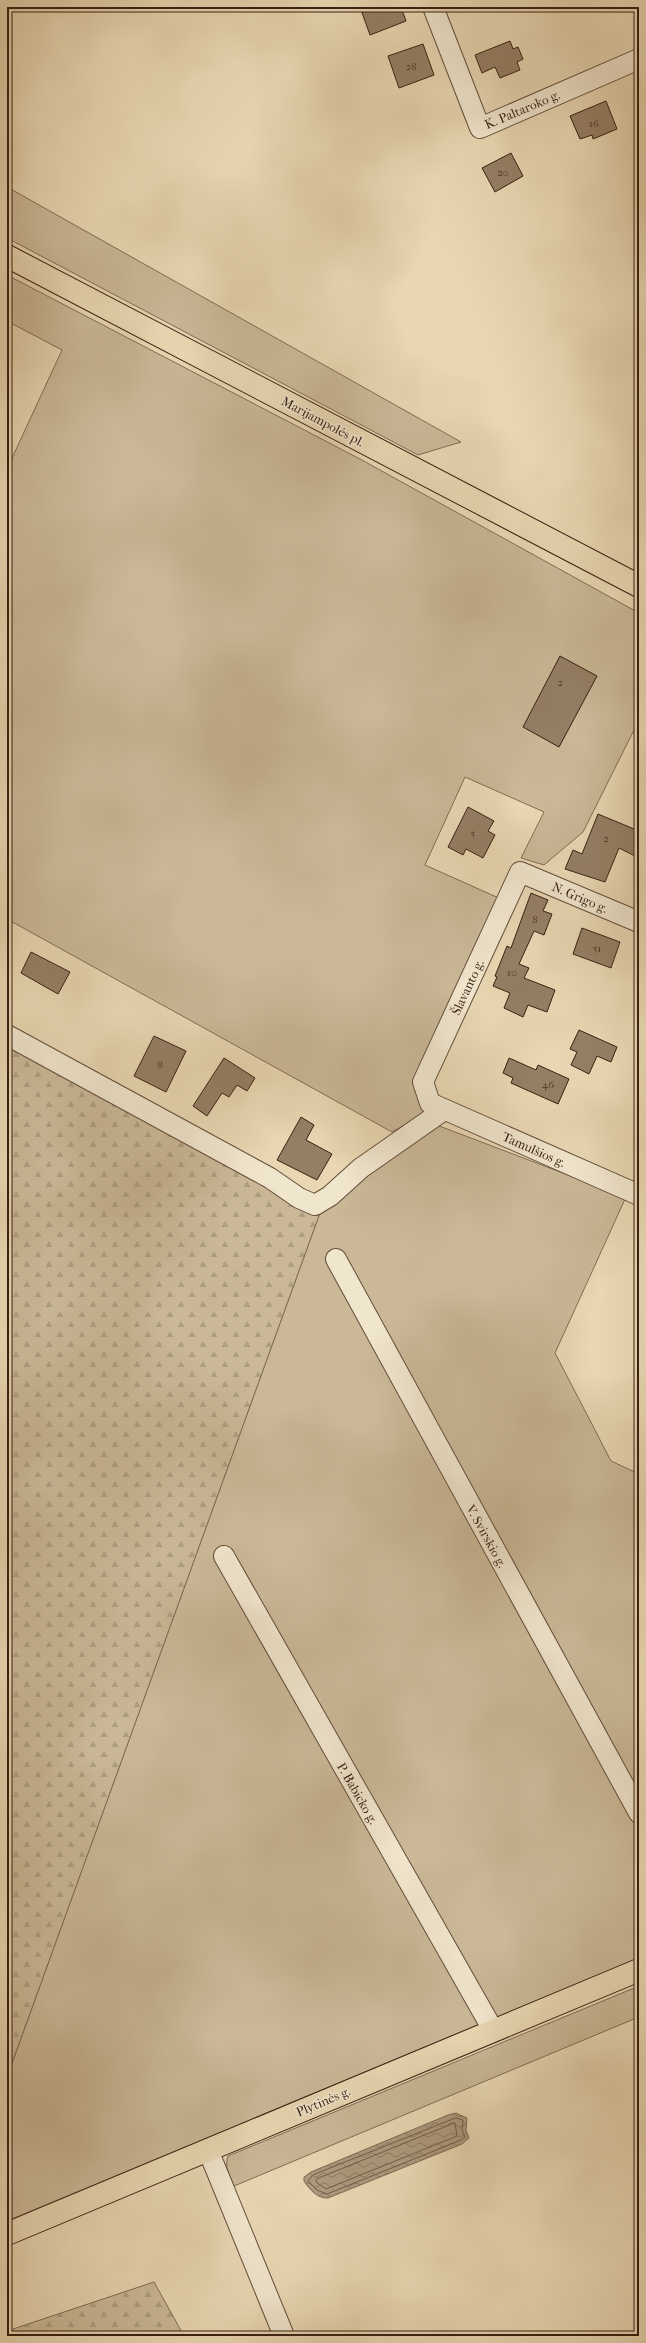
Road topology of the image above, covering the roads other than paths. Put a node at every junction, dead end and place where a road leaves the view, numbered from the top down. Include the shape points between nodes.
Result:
1 (433, 7) edge
2 (639, 60) edge
3 (7, 256) edge
4 (639, 586) edge
5 (520, 872) joint
6 (639, 922) edge
7 (7, 1034) edge
8 (437, 1106) junction
9 (639, 1196) edge
10 (336, 1259) dead end
11 (224, 1556) dead end
12 (639, 1813) edge
13 (639, 1970) edge
14 (493, 2030) junction
15 (208, 2150) junction
16 (7, 2234) edge
17 (284, 2336) edge

1 - 2 street, K. Paltaroko g. via 480,128
3 - 4 main road, Marijampolės pl.
5 - 6 street, N. Grigo g.
5 - 8 street, Šlavanto g. via 423,1082
7 - 8 street via 315,1205 330,1196
8 - 9 street, Tamulšios g.
10 - 12 street, V. Svirskio g.
11 - 14 street, P. Babicko g.
13 - 14 main road, Plytinės g.
14 - 15 main road, Plytinės g.
15 - 16 main road, Plytinės g.
15 - 17 street

